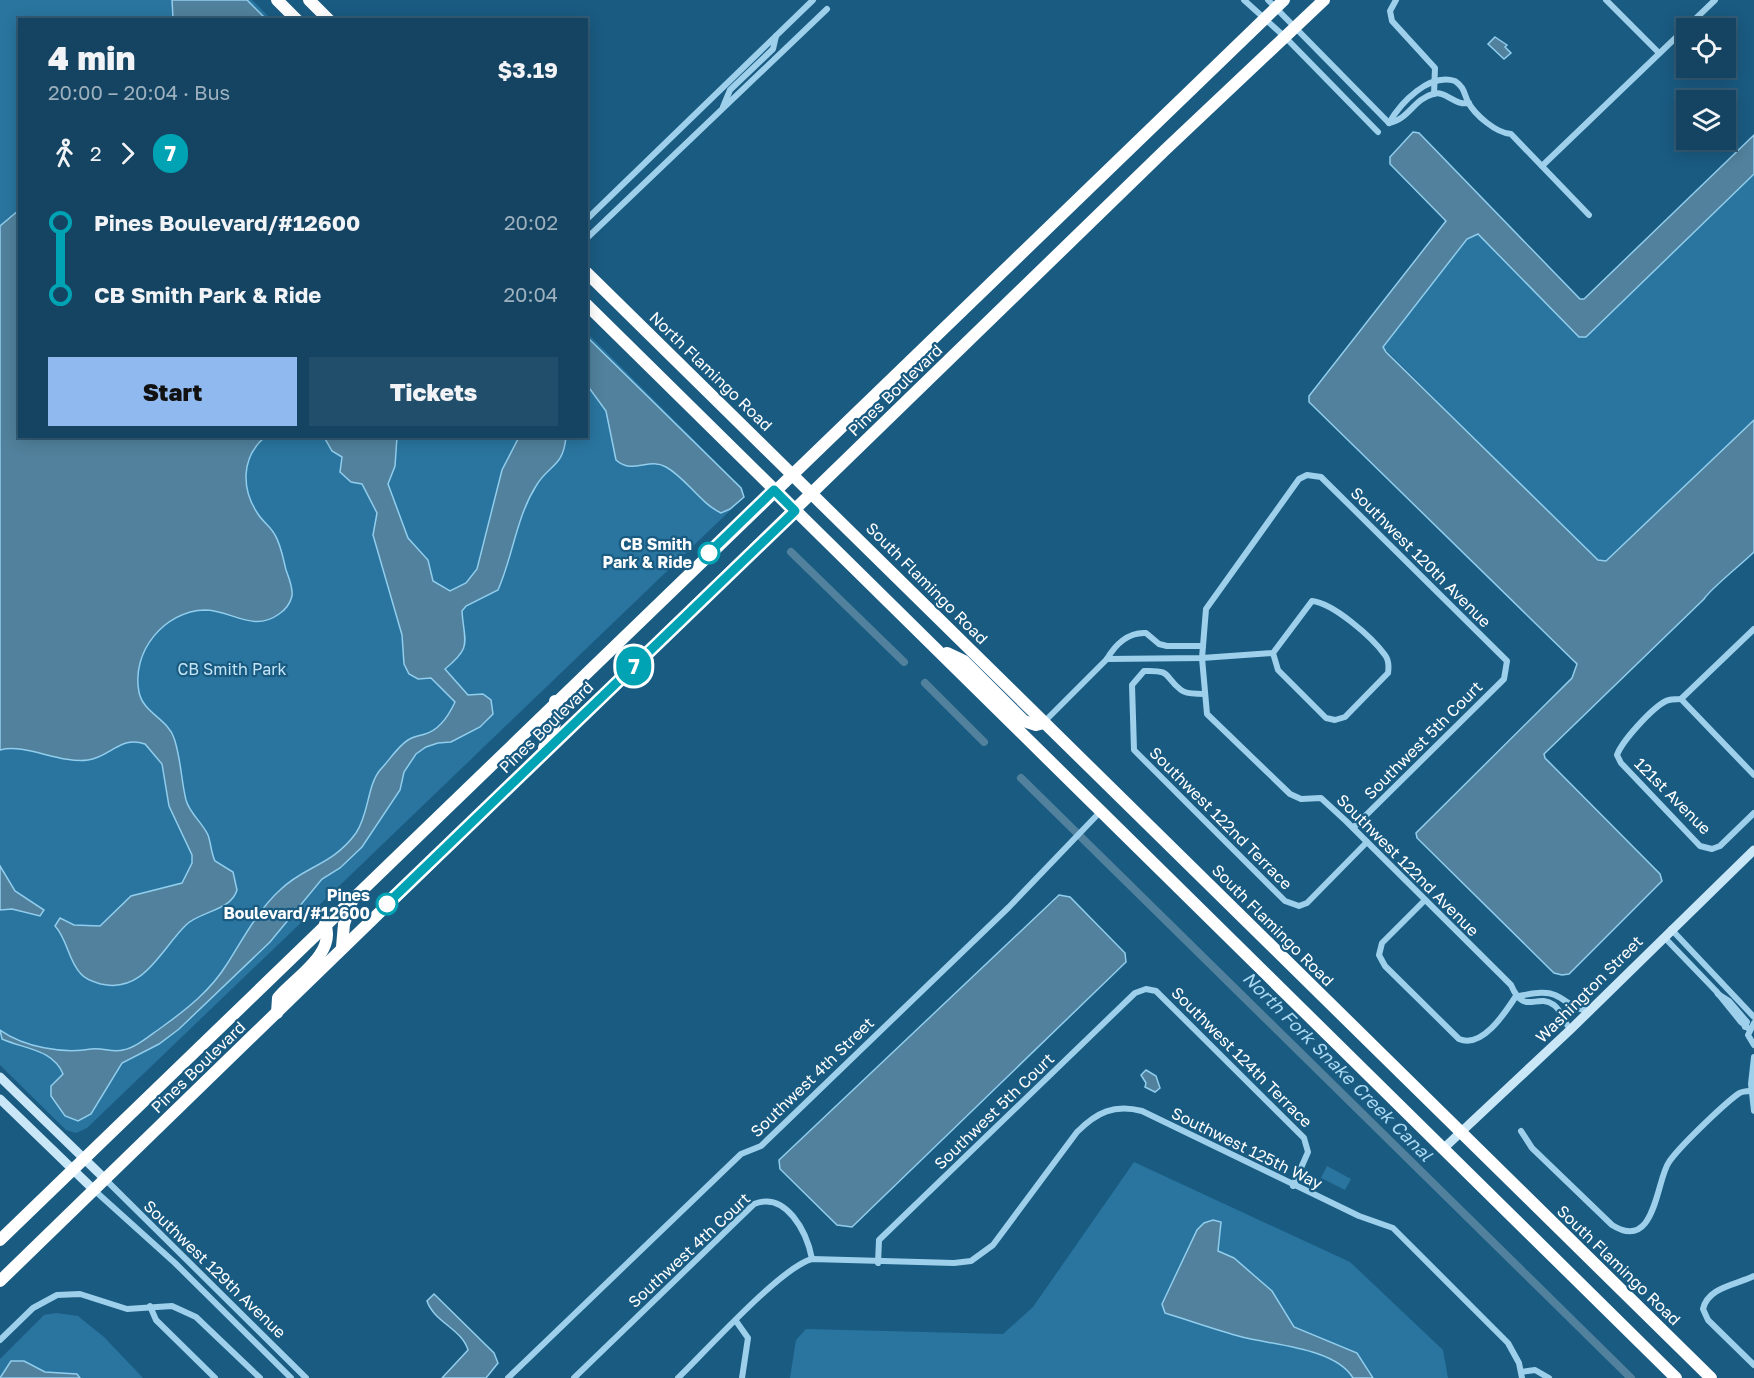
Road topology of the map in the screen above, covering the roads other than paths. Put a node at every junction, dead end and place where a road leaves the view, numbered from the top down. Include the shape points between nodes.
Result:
1 (277, 0) edge
2 (309, 0) edge
3 (813, 0) edge
4 (1244, 0) edge
5 (1324, 0) edge
6 (1606, 0) edge
7 (1714, 0) edge
8 (1394, 2) edge
9 (1276, 3) edge
10 (826, 9) dead end
11 (295, 18) edge
12 (327, 18) edge
13 (1264, 20) junction
14 (1296, 27) junction
15 (776, 36) junction
16 (1285, 37) junction
17 (760, 51) junction
18 (1659, 53) junction
19 (762, 60) junction
20 (1436, 82) junction
21 (1434, 93) junction
22 (1469, 103) junction
23 (722, 109) junction
24 (1389, 123) junction
25 (1378, 132) dead end
26 (1542, 166) junction
27 (1590, 215) dead end
28 (588, 218) edge
29 (588, 236) edge
30 (588, 274) edge
31 (588, 306) edge
32 (792, 473) junction
33 (1307, 475) joint
34 (774, 490) junction
35 (813, 493) junction
36 (795, 511) junction
37 (1753, 631) edge
38 (1203, 646) junction
39 (937, 649) junction
40 (1274, 653) junction
41 (1202, 658) junction
42 (1107, 659) junction
43 (1508, 668) joint
44 (1205, 693) junction
45 (1681, 699) junction
46 (555, 701) junction
47 (1044, 723) junction
48 (541, 754) junction
49 (1754, 775) edge
50 (1101, 811) junction
51 (1754, 813) edge
52 (1353, 828) junction
53 (1367, 842) junction
54 (1754, 850) edge
55 (353, 897) junction
56 (1424, 901) junction
57 (325, 924) junction
58 (1671, 929) junction
59 (1663, 937) junction
60 (342, 947) junction
61 (1696, 955) junction
62 (1688, 962) junction
63 (1146, 989) joint
64 (1516, 996) junction
65 (1590, 1011) junction
66 (278, 1013) junction
67 (1754, 1017) edge
68 (1750, 1026) edge
69 (1571, 1029) junction
70 (1754, 1045) edge
71 (1754, 1057) edge
72 (0, 1077) edge
73 (1751, 1090) junction
74 (0, 1099) edge
75 (1754, 1111) edge
76 (1521, 1131) dead end
77 (1460, 1132) junction
78 (1444, 1148) junction
79 (84, 1158) junction
80 (73, 1169) junction
81 (105, 1179) junction
82 (1293, 1186) junction
83 (94, 1190) junction
84 (0, 1240) edge
85 (812, 1259) junction
86 (878, 1263) junction
87 (1754, 1276) edge
88 (0, 1281) edge
89 (150, 1306) junction
90 (736, 1321) junction
91 (0, 1340) edge
92 (1754, 1365) edge
93 (1521, 1375) edge
94 (742, 1376) edge
95 (215, 1378) edge
96 (260, 1378) edge
97 (291, 1378) edge
98 (306, 1378) edge
99 (508, 1378) edge
100 (574, 1378) edge
101 (678, 1378) edge
102 (1549, 1378) edge
103 (1676, 1378) edge
104 (1711, 1378) edge

1 - 11 highway
2 - 12 highway
3 - 15 street
4 - 13 street
5 - 14 highway, Pines Boulevard
6 - 18 street
7 - 18 street
8 - 20 street via 1392,21 1432,64 1437,72
9 - 13 highway, Pines Boulevard
9 - 14 street
10 - 23 street
13 - 16 street
13 - 32 highway, Pines Boulevard
14 - 16 highway, Pines Boulevard
14 - 24 street
15 - 17 street
15 - 19 street via 773,49
16 - 25 street
16 - 35 highway, Pines Boulevard
17 - 19 street
17 - 28 street
18 - 26 street
19 - 23 street via 730,90
20 - 21 street
20 - 22 street via 1450,80 1460,84
20 - 24 street via 1417,90
21 - 22 street via 1457,103
21 - 24 street via 1399,122
22 - 26 street via 1499,132 1511,134
23 - 29 street
26 - 27 street
30 - 32 highway, North Flamingo Road
31 - 34 highway
32 - 34 highway, Pines Boulevard
32 - 35 highway, North Flamingo Road
33 - 38 street, Southwest 122nd Avenue via 1299,479 1206,609
33 - 43 street, Southwest 120th Avenue via 1321,477 1507,661
34 - 36 highway
34 - 46 highway, Pines Boulevard
35 - 36 highway, Pines Boulevard
35 - 47 highway, South Flamingo Road
36 - 39 highway
36 - 48 highway, Pines Boulevard
37 - 45 street
38 - 41 street, Southwest 122nd Avenue
38 - 42 street via 1167,646 1140,633 1118,645
39 - 47 highway via 964,661 1024,721
39 - 50 highway
40 - 40 street via 1278,670 1326,718 1335,720 1345,717 1388,673 1385,655 1325,602 1312,601
40 - 41 street
41 - 42 street
41 - 44 street, Southwest 122nd Avenue
42 - 47 street
43 - 52 street, Southwest 5th Court via 1504,679
44 - 52 street, Southwest 122nd Avenue via 1207,714 1290,794 1301,799 1321,798
44 - 53 street, Southwest 122nd Terrace via 1188,693 1163,672 1144,671 1136,676 1132,685 1134,750 1285,901 1299,906 1307,903
45 - 49 street
45 - 51 street, 121st Avenue via 1660,705 1621,744 1617,755 1621,763 1700,846 1720,846
46 - 48 highway via 555,723
46 - 55 highway, Pines Boulevard
47 - 77 highway, South Flamingo Road
48 - 60 highway, Pines Boulevard
50 - 78 highway
50 - 99 street, Southwest 4th Street via 761,1146 741,1154
52 - 53 street, Southwest 122nd Avenue
53 - 56 street, Southwest 122nd Avenue
54 - 58 street, Washington Street
55 - 57 highway, Pines Boulevard
55 - 60 highway
56 - 64 street, Southwest 122nd Avenue via 1510,985
56 - 64 street via 1379,949 1381,960 1459,1039 1473,1041 1483,1035
57 - 66 highway via 323,950 278,998
57 - 79 highway, Pines Boulevard
58 - 59 street, Washington Street
58 - 61 street
59 - 62 street
59 - 65 street, Washington Street
60 - 66 highway, Pines Boulevard
61 - 62 street
61 - 67 street
62 - 68 street
63 - 82 street, Southwest 124th Terrace via 1156,991 1305,1138 1308,1152
63 - 86 street, Southwest 5th Court via 1135,993 879,1240
64 - 65 street via 1542,992 1555,995 1568,1006
64 - 69 street via 1527,1003 1547,1001 1557,1007
65 - 69 street, Washington Street
66 - 81 highway, Pines Boulevard
68 - 70 street via 1748,1038
69 - 77 street, Washington Street
71 - 73 street
72 - 79 street
73 - 75 street
73 - 76 street via 1741,1092 1726,1105 1668,1162 1651,1214 1640,1226 1624,1231 1612,1225 1532,1148
74 - 80 street
77 - 78 street, Washington Street
77 - 104 highway, South Flamingo Road
78 - 103 highway
79 - 80 highway, Pines Boulevard
79 - 81 street
80 - 83 street
80 - 84 highway, Pines Boulevard
81 - 83 highway, Pines Boulevard
81 - 98 street, Southwest 129th Avenue
82 - 86 street, Southwest 125th Way via 1142,1112 1127,1107 1106,1110 1077,1132 1004,1233 984,1254 954,1263
82 - 93 street, Southwest 125th Way via 1392,1228 1498,1332 1512,1349
83 - 88 highway, Pines Boulevard
83 - 97 street, Southwest 129th Avenue via 175,1263
85 - 86 street
85 - 90 street via 792,1269
85 - 100 street, Southwest 4th Court via 801,1227 778,1203 766,1199 754,1204
87 - 92 street via 1711,1294 1703,1306 1708,1320
89 - 91 street via 120,1308 89,1296 66,1293 33,1308
89 - 95 street via 156,1320
89 - 96 street via 187,1311
90 - 94 street via 748,1338
90 - 101 street
93 - 102 street via 1534,1370

